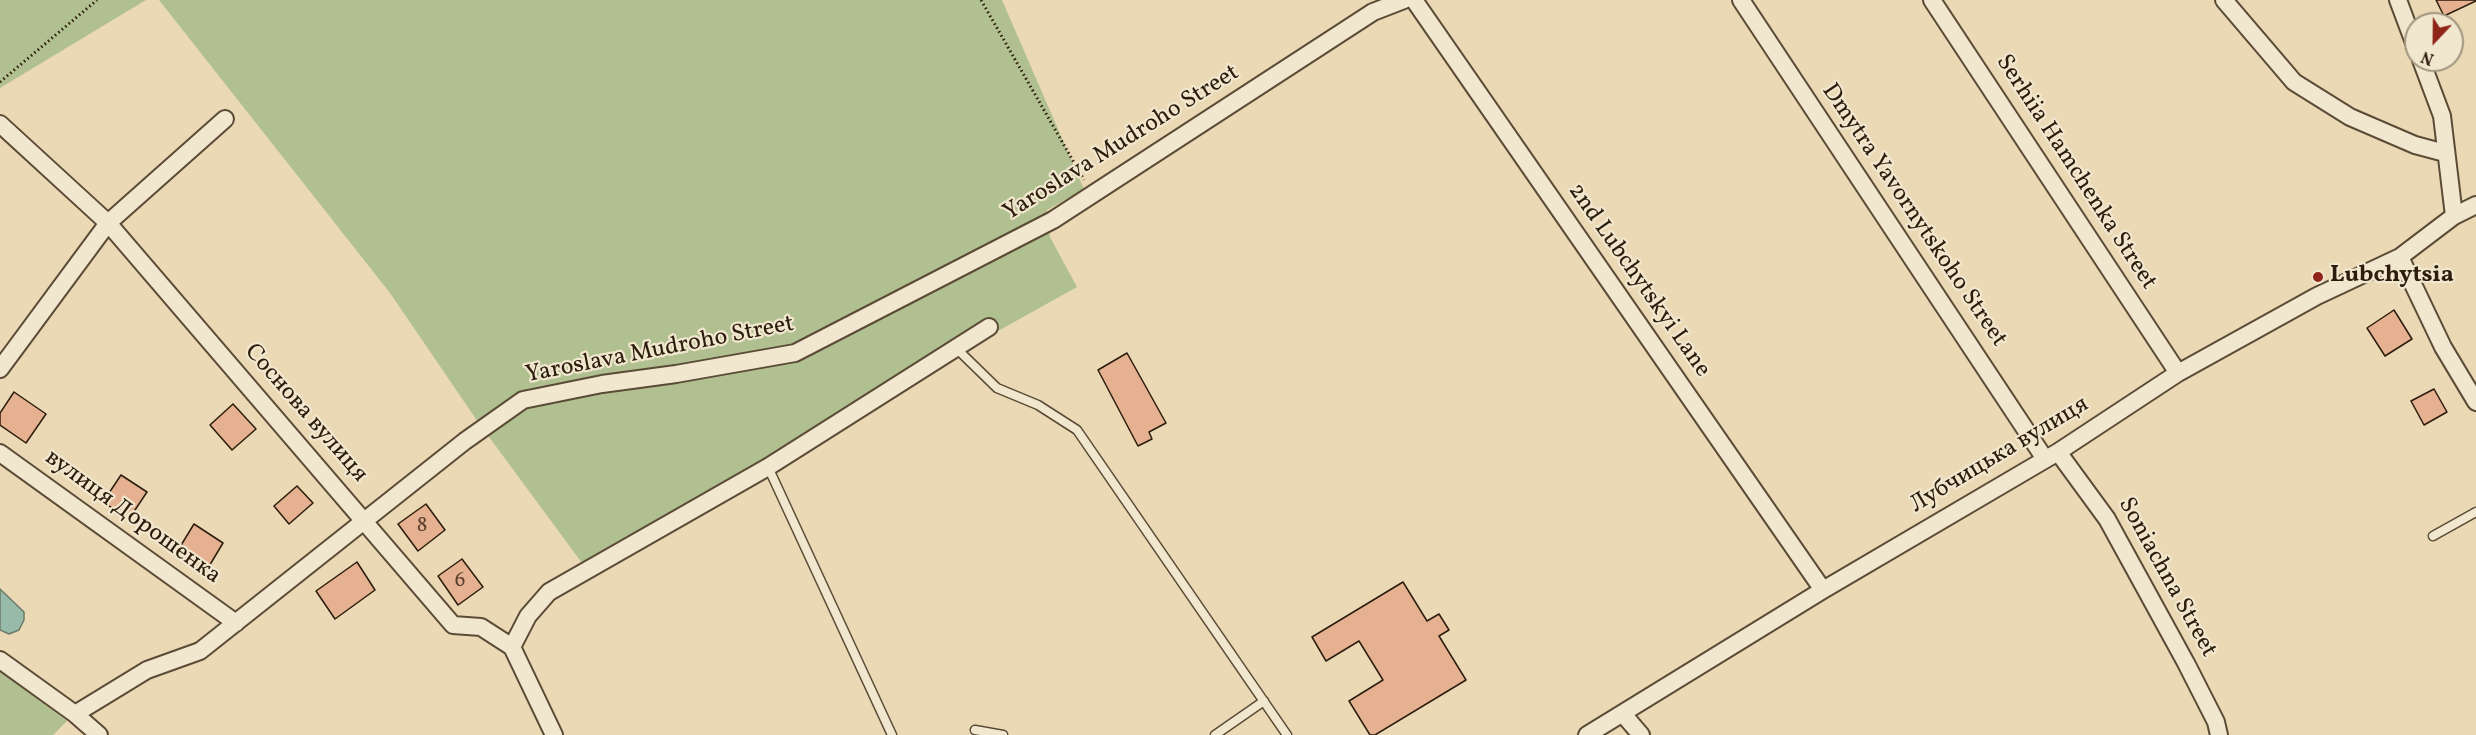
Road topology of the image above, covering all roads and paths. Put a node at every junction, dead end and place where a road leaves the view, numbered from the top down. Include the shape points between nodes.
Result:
1 (97, 0) edge
2 (981, 0) edge
3 (1404, 0) edge
4 (1414, 0) edge
5 (1741, 0) edge
6 (1932, 0) edge
7 (2224, 0) edge
8 (2398, 0) edge
9 (2404, 16) edge
10 (2426, 72) edge
11 (0, 82) edge
12 (225, 119) dead end
13 (0, 124) edge
14 (2445, 153) junction
15 (1092, 195) junction
16 (2476, 205) edge
17 (2449, 221) junction
18 (108, 223) junction
19 (2400, 257) junction
20 (989, 327) dead end
21 (956, 348) junction
22 (0, 369) edge
23 (2178, 373) junction
24 (2476, 402) edge
25 (0, 453) edge
26 (2052, 455) junction
27 (768, 466) junction
28 (2476, 512) edge
29 (366, 522) junction
30 (2433, 536) dead end
31 (1823, 590) junction
32 (236, 623) junction
33 (512, 647) junction
34 (0, 660) edge
35 (1264, 700) junction
36 (75, 714) junction
37 (1623, 714) junction
38 (975, 730) dead end
39 (99, 735) edge
40 (554, 735) edge
41 (892, 735) edge
42 (1003, 735) edge
43 (1215, 735) edge
44 (1287, 735) edge
45 (1587, 735) edge
46 (1641, 735) edge
47 (2219, 735) edge

1 - 11 path
2 - 15 path
3 - 15 street, Yaroslava Mudroho Street via 1373,12
4 - 31 street, 2nd Lubchytskyi Lane
5 - 26 street, Dmytra Yavornytskoho Street
6 - 23 street, Serhiia Hamchenka Street
7 - 14 street via 2294,82 2350,117 2415,145
8 - 9 street
10 - 14 street via 2442,116
12 - 18 street
13 - 18 street, Соснова вулиця
14 - 17 street
15 - 29 street, Yaroslava Mudroho Street via 1053,220 795,353 523,400 465,441
16 - 17 street, Лубчицька вулиця
17 - 19 street, Лубчицька вулиця
18 - 22 street
18 - 29 street, Соснова вулиця
19 - 23 street, Лубчицька вулиця via 2317,296
19 - 24 street via 2443,347
20 - 21 street
21 - 27 street
21 - 35 lane via 997,388 1038,405 1077,430
23 - 26 street, Лубчицька вулиця
25 - 32 street, вулиця Дорошенка
26 - 31 street, Лубчицька вулиця
26 - 47 street, Soniachna Street via 2107,519 2186,663
27 - 33 street via 549,591 528,616
27 - 41 lane
28 - 30 lane
29 - 32 street, Yaroslava Mudroho Street
29 - 33 street, Соснова вулиця via 453,625 481,627
31 - 37 street, Лубчицька вулиця
32 - 36 street, Yaroslava Mudroho Street via 200,651 147,670
33 - 40 street
34 - 36 street
35 - 43 lane
35 - 44 lane
36 - 39 street
37 - 45 street, Лубчицька вулиця
37 - 46 street
38 - 42 lane

